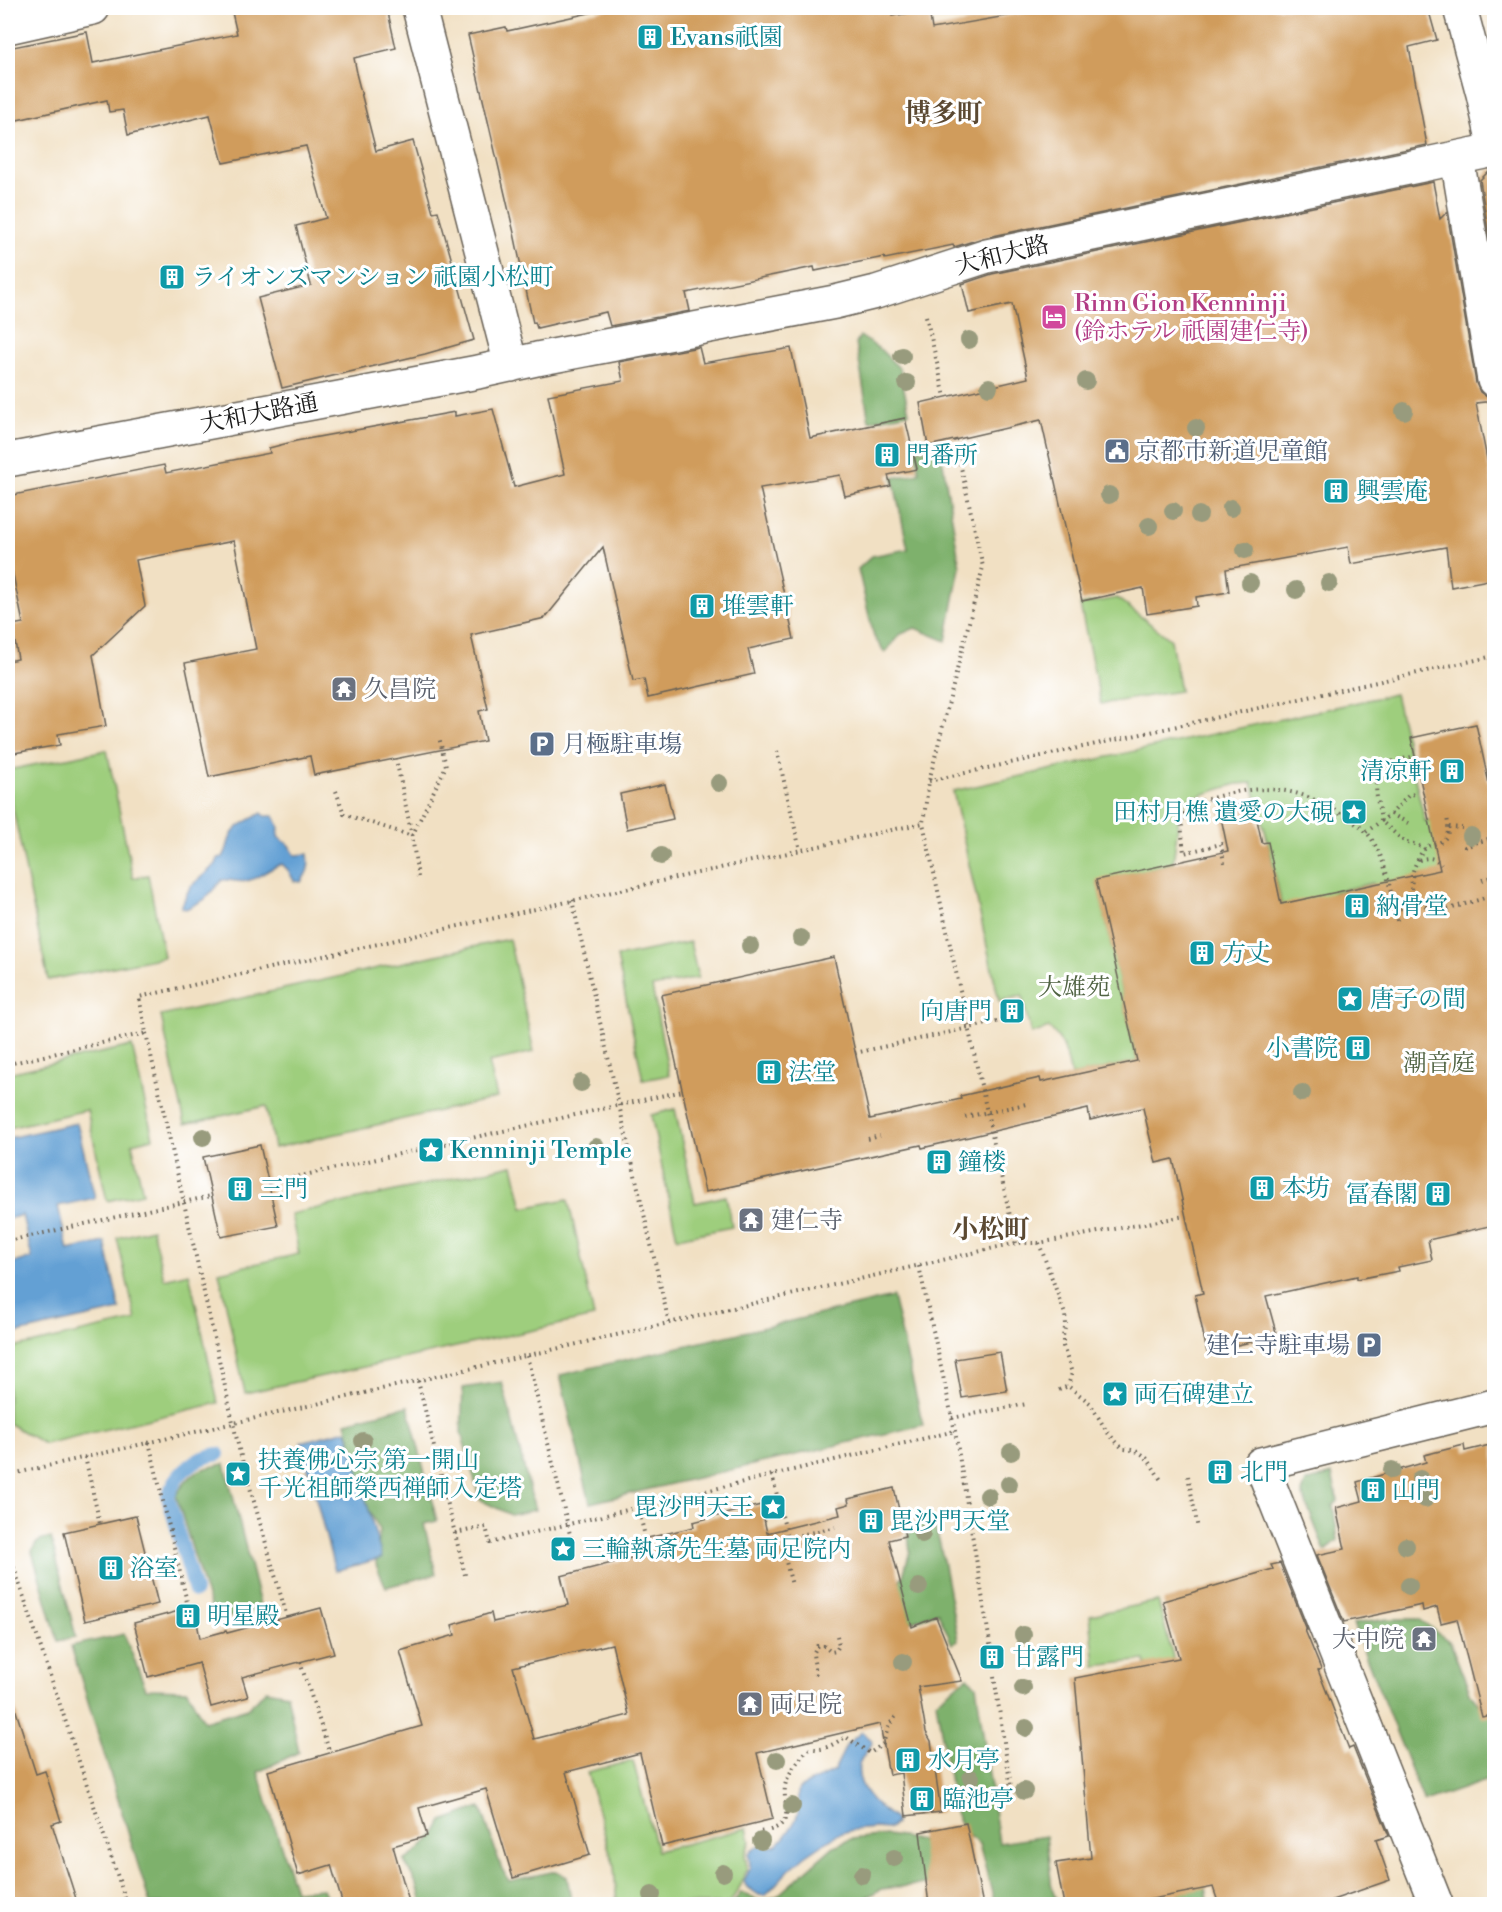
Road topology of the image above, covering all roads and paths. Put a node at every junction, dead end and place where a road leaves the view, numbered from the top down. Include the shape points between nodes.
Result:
1 (93, 8) edge
2 (419, 8) edge
3 (1460, 8) edge
4 (8, 27) edge
5 (1494, 144) edge
6 (1494, 150) edge
7 (1457, 158) junction
8 (917, 279) junction
9 (510, 365) junction
10 (1494, 380) edge
11 (945, 397) dead end
12 (955, 440) dead end
13 (8, 460) edge
14 (1494, 656) edge
15 (439, 737) dead end
16 (777, 751) dead end
17 (1411, 757) dead end
18 (396, 759) dead end
19 (929, 781) junction
20 (336, 791) dead end
21 (1417, 793) dead end
22 (1391, 813) junction
23 (1447, 816) dead end
24 (1381, 821) junction
25 (923, 823) junction
26 (1408, 823) dead end
27 (1449, 827) junction
28 (1462, 828) dead end
29 (1366, 832) junction
30 (412, 836) junction
31 (1494, 837) edge
32 (1465, 848) dead end
33 (1425, 849) junction
34 (800, 850) junction
35 (1419, 860) junction
36 (1224, 863) dead end
37 (1441, 865) dead end
38 (1494, 876) edge
39 (418, 877) dead end
40 (1482, 880) dead end
41 (1412, 893) junction
42 (1494, 895) edge
43 (572, 900) junction
44 (1394, 908) junction
45 (1398, 924) dead end
46 (1000, 1021) dead end
47 (968, 1028) junction
48 (146, 1033) junction
49 (855, 1053) dead end
50 (8, 1064) edge
51 (682, 1091) dead end
52 (1026, 1104) dead end
53 (987, 1112) junction
54 (965, 1117) dead end
55 (880, 1136) dead end
56 (868, 1138) dead end
57 (269, 1183) dead end
58 (211, 1196) dead end
59 (184, 1202) junction
60 (1185, 1216) dead end
61 (8, 1241) edge
62 (1016, 1243) junction
63 (1039, 1243) junction
64 (919, 1266) junction
65 (669, 1323) junction
66 (527, 1356) junction
67 (418, 1381) junction
68 (1068, 1386) junction
69 (1059, 1390) dead end
70 (1027, 1404) dead end
71 (1494, 1406) edge
72 (952, 1418) junction
73 (234, 1423) junction
74 (955, 1431) junction
75 (149, 1442) junction
76 (85, 1457) junction
77 (8, 1475) edge
78 (772, 1475) junction
79 (1188, 1476) dead end
80 (1161, 1480) dead end
81 (638, 1507) junction
82 (100, 1524) dead end
83 (567, 1524) junction
84 (835, 1527) dead end
85 (1198, 1528) dead end
86 (644, 1532) dead end
87 (455, 1533) junction
88 (800, 1536) junction
89 (789, 1538) junction
90 (802, 1549) dead end
91 (8, 1550) edge
92 (574, 1551) dead end
93 (465, 1575) dead end
94 (792, 1585) dead end
95 (187, 1602) dead end
96 (287, 1617) dead end
97 (837, 1636) dead end
98 (991, 1649) dead end
99 (300, 1662) dead end
100 (816, 1675) dead end
101 (994, 1676) dead end
102 (897, 1715) dead end
103 (330, 1753) dead end
104 (1013, 1801) dead end
105 (759, 1842) dead end
106 (1494, 1900) edge
107 (127, 1905) edge
108 (1436, 1905) edge
109 (1482, 1905) edge

1 - 4 street
2 - 9 street
3 - 5 street
6 - 7 street, 大和大路
7 - 8 street, 大和大路 via 987,256
7 - 10 street
8 - 9 street, 大和大路 via 835,302
8 - 11 path
9 - 13 street, 大和大路通
12 - 19 path via 983,567
14 - 19 path
15 - 30 path via 446,766
16 - 34 path
17 - 24 path via 1388,764 1378,772 1375,783
18 - 30 path
19 - 25 path
20 - 30 path via 344,814
21 - 22 path via 1408,796
22 - 24 path
22 - 26 path
23 - 27 path
24 - 29 path
24 - 33 path via 1406,843
25 - 34 path
25 - 47 path
27 - 28 path
27 - 33 path via 1445,838
29 - 36 path via 1316,800 1271,788 1237,790 1192,803 1183,815 1184,853 1221,844
29 - 44 path via 1385,867
30 - 39 path
31 - 32 path
33 - 35 path
34 - 43 path
35 - 37 path via 1428,857
35 - 41 path via 1411,877
38 - 40 path
41 - 42 path via 1428,908 1443,911
41 - 44 path via 1405,907
43 - 48 path via 139,997
43 - 65 path
44 - 45 path
46 - 47 path
47 - 49 path
47 - 53 path
48 - 50 path
48 - 59 path
51 - 57 path
52 - 53 path
53 - 54 path
53 - 62 path
55 - 56 path
58 - 59 path
59 - 61 path
59 - 73 path
60 - 63 path
62 - 63 path
62 - 64 path
63 - 68 path via 1065,1314 1063,1346 1072,1373
64 - 65 path
64 - 72 path
65 - 66 path
66 - 67 path
66 - 83 path
67 - 73 path
67 - 87 path
68 - 69 path
68 - 80 path via 1090,1402 1107,1432 1123,1449 1143,1454
70 - 72 path
71 - 108 street via 1262,1464
72 - 74 path
73 - 75 path
73 - 96 path
74 - 78 path
74 - 98 path
75 - 76 path
75 - 95 path
76 - 77 path
76 - 82 path
78 - 81 path
78 - 89 path
79 - 85 path
81 - 83 path
81 - 86 path
83 - 87 path via 490,1543 486,1527
83 - 92 path
84 - 88 path
87 - 93 path
88 - 89 path
88 - 90 path
89 - 94 path via 792,1556 785,1558
91 - 107 path
97 - 100 path via 840,1645 836,1651 817,1646 813,1654
99 - 103 path
101 - 104 path
102 - 105 path via 883,1744 870,1753 846,1737 808,1750 786,1783 786,1817 782,1824 759,1832
106 - 109 path

